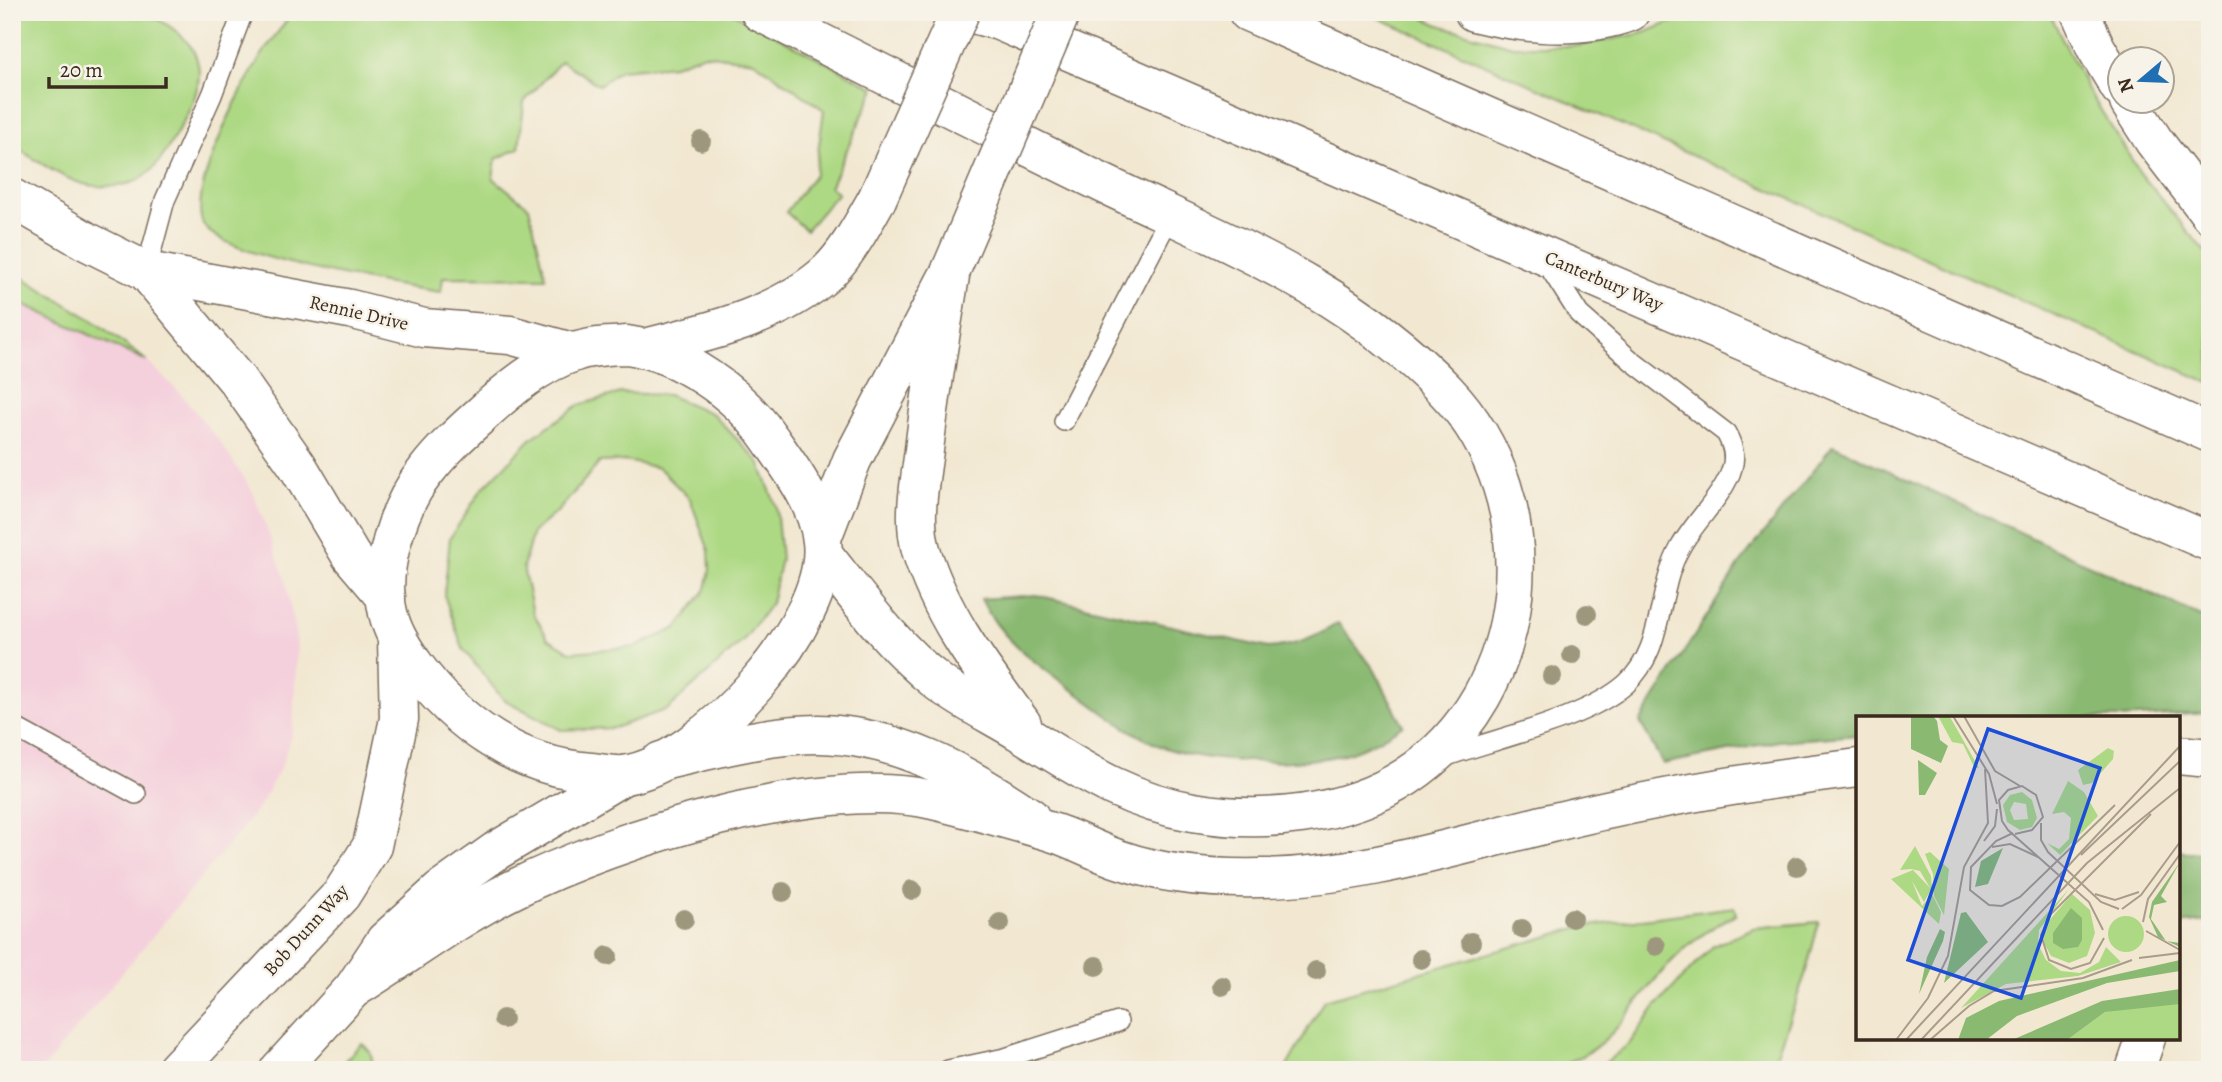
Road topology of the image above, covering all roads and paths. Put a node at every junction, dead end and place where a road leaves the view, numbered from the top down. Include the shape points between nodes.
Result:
1 (243, 12) edge
2 (761, 12) edge
3 (1061, 12) edge
4 (1248, 12) edge
5 (1474, 12) edge
6 (1630, 12) edge
7 (2080, 12) edge
8 (978, 14) edge
9 (2106, 65) edge
10 (2138, 116) edge
11 (12, 198) edge
12 (2210, 214) edge
13 (1170, 216) junction
14 (1541, 254) junction
15 (951, 270) junction
16 (146, 271) junction
17 (645, 348) junction
18 (572, 352) junction
19 (1064, 421) dead end
20 (2210, 433) edge
21 (2210, 542) edge
22 (822, 546) junction
23 (386, 597) junction
24 (397, 639) junction
25 (12, 726) edge
26 (1034, 740) junction
27 (2180, 755) edge
28 (2210, 758) edge
29 (661, 761) junction
30 (1420, 766) junction
31 (1856, 768) edge
32 (624, 775) junction
33 (135, 794) dead end
34 (1052, 832) junction
35 (394, 950) junction
36 (1118, 1022) dead end
37 (2145, 1040) edge
38 (290, 1058) edge
39 (176, 1070) edge
40 (948, 1070) edge
41 (2135, 1070) edge

1 - 16 lane via 212,95 164,200
2 - 13 main road
3 - 15 main road, bridge
4 - 20 main road
5 - 6 main road via 1558,23
7 - 9 main road
8 - 14 main road, Canterbury Way
8 - 17 main road, bridge via 877,199 830,270 796,296 715,330
10 - 12 main road
11 - 16 main road, Rennie Drive
13 - 19 lane
13 - 30 main road via 1292,274 1401,346 1474,428 1506,490 1517,551 1513,616 1475,706 1448,741
14 - 21 main road, Canterbury Way
14 - 30 lane via 1579,314 1726,433 1733,467 1679,549 1650,650 1626,684 1577,712
15 - 22 main road via 852,460
15 - 26 main road via 917,509 920,548 939,598 965,646
16 - 18 main road, Rennie Drive via 350,309 424,328 510,335
16 - 23 main road, Rennie Drive via 238,381 297,465 351,556
17 - 18 main road via 616,346
17 - 22 main road via 697,372 761,426 806,496
18 - 23 main road via 512,388 424,473 394,533
22 - 26 main road via 880,625 938,682
22 - 29 main road via 809,604 781,657 724,717
23 - 24 main road
24 - 32 main road via 438,694 495,742 546,765
24 - 39 main road, Bob Dunn Way via 399,719 372,846 341,895
25 - 33 lane
26 - 30 main road via 1115,790 1216,815 1284,815 1339,806 1374,794
27 - 28 main road
29 - 32 main road
29 - 34 main road via 775,738 818,734 866,738 960,772
31 - 34 main road via 1662,797 1406,861 1312,876 1249,878 1165,870 1121,860
32 - 35 main road via 470,868
34 - 35 main road via 902,796 859,794 788,802 667,832 559,870
35 - 38 main road
36 - 40 lane via 1005,1058
37 - 41 main road

